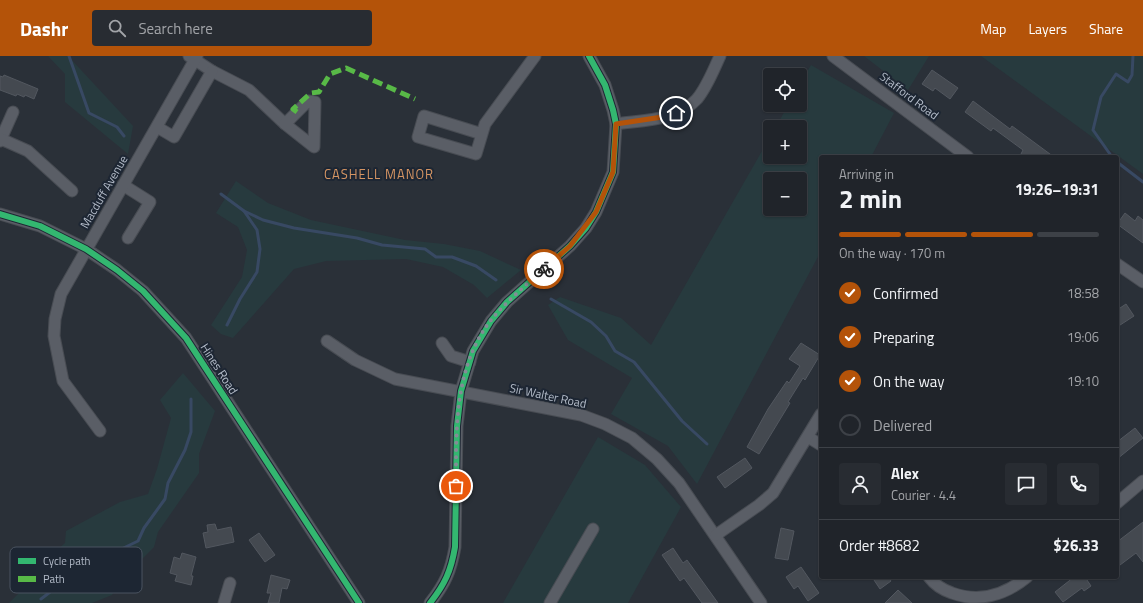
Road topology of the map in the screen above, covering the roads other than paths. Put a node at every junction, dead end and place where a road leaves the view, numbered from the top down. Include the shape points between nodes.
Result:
1 (535, 56) edge
2 (589, 56) edge
3 (720, 56) edge
4 (833, 56) edge
5 (193, 57) edge
6 (212, 71) junction
7 (13, 112) dead end
8 (285, 124) dead end
9 (616, 124) junction
10 (157, 127) junction
11 (482, 134) junction
12 (0, 140) edge
13 (965, 155) edge
14 (122, 185) junction
15 (72, 191) dead end
16 (0, 214) edge
17 (128, 238) dead end
18 (86, 249) junction
19 (1119, 265) edge
20 (1143, 282) edge
21 (327, 341) dead end
22 (442, 343) dead end
23 (470, 362) junction
24 (461, 391) junction
25 (819, 418) edge
26 (100, 431) dead end
27 (808, 437) junction
28 (819, 444) edge
29 (1143, 481) edge
30 (1119, 501) edge
31 (593, 529) dead end
32 (716, 535) junction
33 (931, 579) edge
34 (1024, 579) edge
35 (230, 583) dead end
36 (224, 603) edge
37 (359, 603) edge
38 (430, 603) edge
39 (550, 603) edge
40 (762, 603) edge

1 - 11 street via 485,124
2 - 9 street via 605,85
3 - 9 street via 709,80 696,99 684,110 669,116
4 - 13 street, Stafford Road
5 - 6 street
5 - 10 street, Macduff Avenue
6 - 8 street via 249,90
6 - 10 street via 174,137
7 - 12 street
9 - 23 street via 613,172 596,212 570,246 507,302 491,321 473,350
10 - 14 street, Macduff Avenue
11 - 11 street via 476,154 418,137 424,116
12 - 15 street via 28,151
14 - 17 street via 150,202
14 - 18 street, Macduff Avenue
16 - 18 street, Hines Road via 40,226
18 - 26 street, Macduff Avenue via 61,294 54,336 63,381
18 - 37 street, Hines Road via 143,291 186,338
19 - 20 street
21 - 24 street, Sir Walter Road via 355,360 395,379
22 - 23 street via 451,356
23 - 24 street
24 - 32 street, Sir Walter Road via 581,415 632,438 657,459 679,483
24 - 38 street via 457,426 455,546 445,583
25 - 27 street
27 - 28 street
27 - 32 street via 773,493
29 - 30 street
31 - 39 street
32 - 40 street, Sir Walter Road
33 - 34 street via 945,590 975,599 999,595
35 - 36 street

